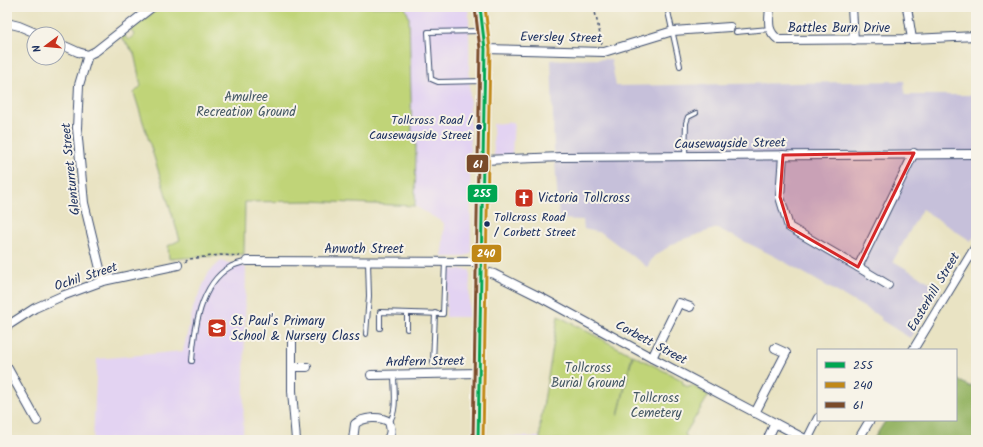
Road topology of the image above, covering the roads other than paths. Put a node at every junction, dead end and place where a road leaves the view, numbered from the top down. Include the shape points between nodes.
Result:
1 (152, 7) edge
2 (480, 7) edge
3 (667, 7) edge
4 (770, 7) edge
5 (852, 7) edge
6 (907, 7) edge
7 (7, 23) edge
8 (26, 29) edge
9 (733, 29) joint
10 (770, 29) junction
11 (483, 31) junction
12 (673, 31) junction
13 (976, 36) edge
14 (912, 39) junction
15 (854, 40) junction
16 (66, 47) edge
17 (484, 49) junction
18 (88, 55) junction
19 (680, 66) dead end
20 (484, 81) junction
21 (696, 112) dead end
22 (914, 153) junction
23 (976, 154) edge
24 (784, 155) junction
25 (686, 156) junction
26 (484, 160) junction
27 (976, 246) edge
28 (247, 261) joint
29 (368, 261) junction
30 (445, 262) junction
31 (178, 265) road end
32 (482, 266) junction
33 (858, 267) junction
34 (103, 281) junction
35 (888, 285) dead end
36 (690, 307) dead end
37 (407, 313) junction
38 (435, 313) junction
39 (7, 326) edge
40 (380, 328) dead end
41 (407, 329) dead end
42 (366, 334) dead end
43 (292, 337) dead end
44 (776, 348) dead end
45 (914, 349) edge
46 (652, 358) junction
47 (192, 361) dead end
48 (433, 363) dead end
49 (7, 367) edge
50 (293, 367) junction
51 (307, 367) dead end
52 (479, 373) junction
53 (370, 375) dead end
54 (394, 375) junction
55 (755, 413) junction
56 (817, 420) edge
57 (37, 421) dead end
58 (869, 421) edge
59 (388, 422) junction
60 (775, 423) junction
61 (296, 440) edge
62 (353, 440) edge
63 (387, 440) edge
64 (478, 440) edge
65 (767, 440) edge
66 (807, 440) edge
67 (858, 440) edge

1 - 18 street
2 - 11 street
3 - 12 lane
4 - 10 street, Battles Burn Drive
5 - 15 street
6 - 14 street, Battles Burn Drive
7 - 8 street
9 - 10 lane
9 - 12 street, Eversley Street
10 - 15 street, Battles Burn Drive via 772,35 779,40
11 - 17 street
11 - 20 lane via 428,32 431,79 438,82
12 - 17 street, Eversley Street via 604,52
12 - 19 lane
13 - 14 street, Battles Burn Drive
14 - 15 street, Battles Burn Drive
16 - 18 street
17 - 20 street
18 - 34 street, Glenturret Street via 79,85 77,128 84,203
20 - 26 street
21 - 25 lane via 688,117 686,122
22 - 23 street, Causewayside Street
22 - 24 street, Causewayside Street
22 - 33 street
24 - 25 street, Causewayside Street
24 - 33 street via 780,197 789,226
25 - 26 street, Causewayside Street
26 - 32 street
27 - 45 street, Easterhill Street
28 - 29 street, Anwoth Street
28 - 47 lane via 230,267 216,278 204,296
29 - 30 street, Anwoth Street
29 - 42 lane
30 - 32 street, Anwoth Street
30 - 38 lane via 443,314
31 - 34 street, Ochil Street
32 - 46 street, Corbett Street
32 - 52 street
33 - 35 street
34 - 39 street, Ochil Street via 35,308
36 - 46 street via 679,303
37 - 38 lane
37 - 40 lane via 380,312
37 - 41 lane
38 - 48 lane
43 - 50 street
44 - 55 street via 786,353
46 - 55 street, Corbett Street
49 - 57 street
50 - 51 street
50 - 61 street via 292,392
52 - 54 street, Ardfern Street
52 - 64 street
53 - 54 street, Ardfern Street
54 - 59 lane via 394,412
55 - 60 street, Corbett Street
56 - 66 street
58 - 67 street
59 - 62 street via 385,419 358,421 354,425
59 - 63 street via 391,432
60 - 65 street
60 - 66 street, Corbett Street

